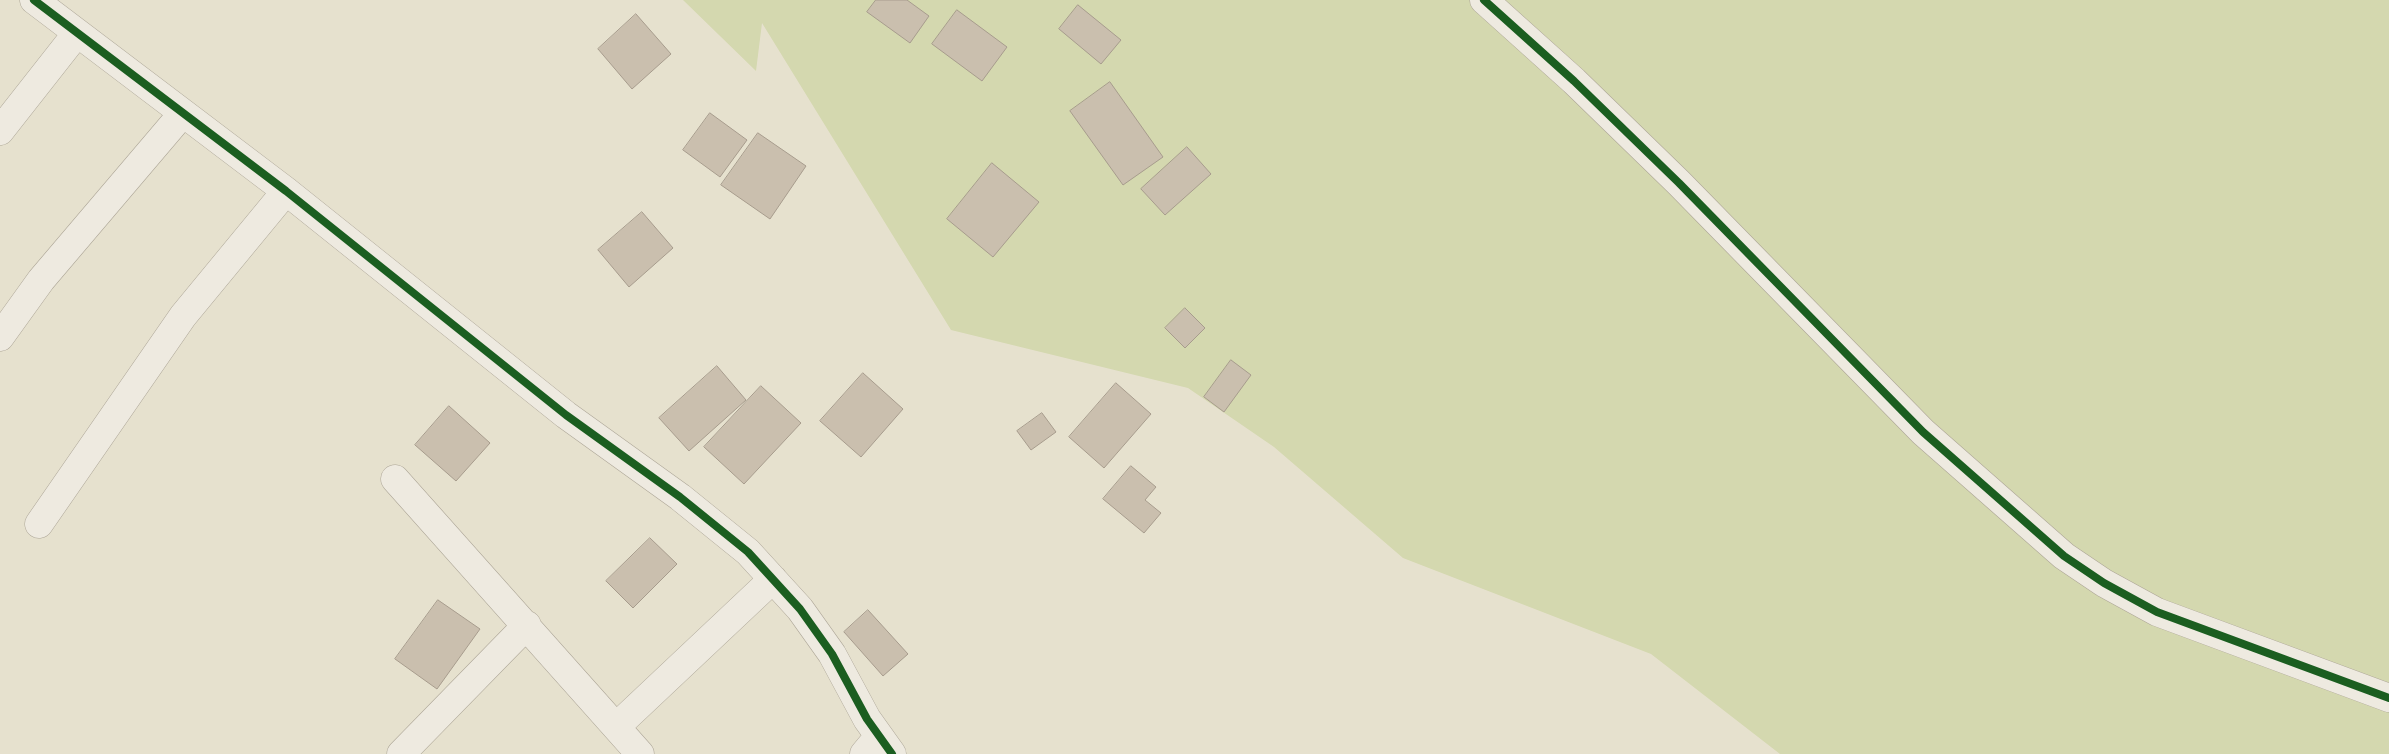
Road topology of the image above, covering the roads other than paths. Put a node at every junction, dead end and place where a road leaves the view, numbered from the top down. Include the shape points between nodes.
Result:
1 (34, 0) edge
2 (1484, 0) edge
3 (77, 33) junction
4 (183, 113) junction
5 (0, 131) edge
6 (286, 191) junction
7 (0, 337) edge
8 (395, 479) dead end
9 (39, 524) dead end
10 (773, 579) junction
11 (526, 625) junction
12 (2389, 698) edge
13 (617, 726) junction
14 (878, 748) edge
15 (401, 754) edge
16 (640, 754) edge

1 - 3 street
2 - 12 street via 1574,81 1679,183 1924,432 2064,556 2157,612
3 - 4 street
3 - 5 street
4 - 6 street
4 - 7 street via 41,280
6 - 9 street via 183,316
6 - 10 street via 566,415 703,516 748,552
8 - 11 street
10 - 13 street
10 - 14 street via 800,609 832,654
11 - 13 street
11 - 15 street
13 - 16 street

